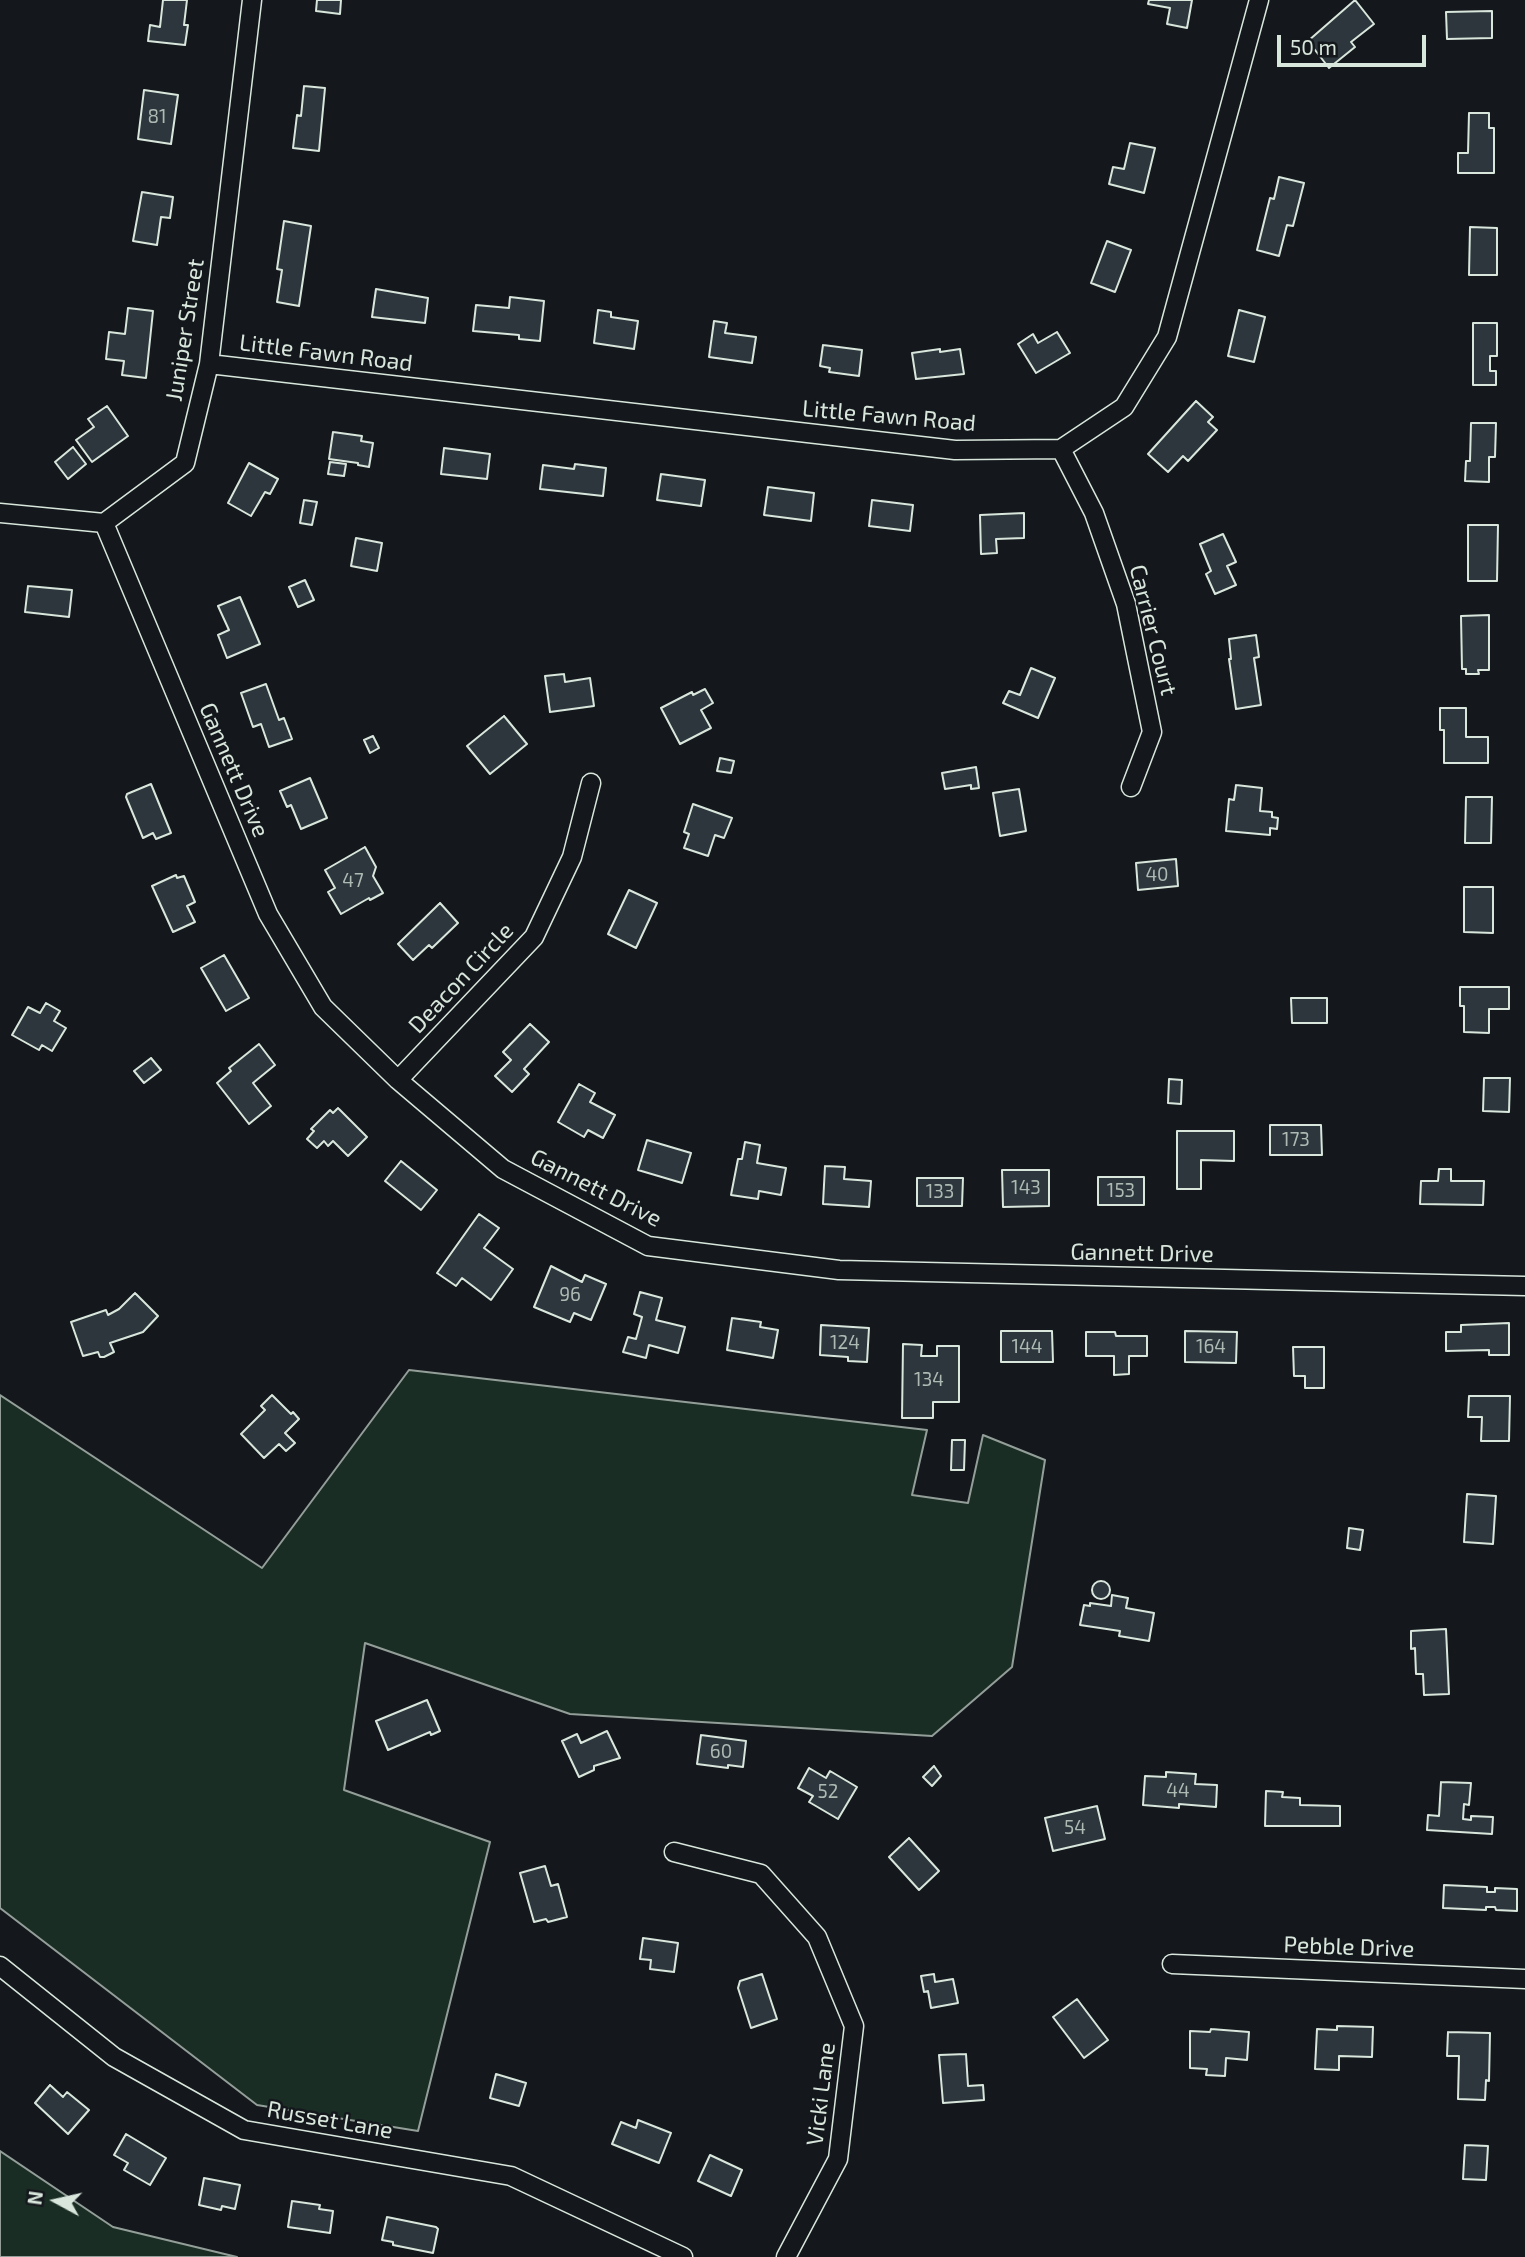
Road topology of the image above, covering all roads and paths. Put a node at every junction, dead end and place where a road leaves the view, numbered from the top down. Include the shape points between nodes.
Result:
1 (252, 0) edge
2 (1259, 0) edge
3 (209, 365) junction
4 (1061, 449) junction
5 (0, 513) edge
6 (104, 523) junction
7 (591, 783) dead end
8 (1131, 787) dead end
9 (398, 1080) junction
10 (1525, 1286) edge
11 (674, 1852) dead end
12 (1172, 1964) dead end
13 (0, 1966) edge
14 (1525, 1979) edge
15 (683, 2257) edge
16 (786, 2257) edge

1 - 3 street, Juniper Street
2 - 4 street via 1167,337 1124,407
3 - 4 street, Little Fawn Road via 955,450
3 - 6 street, Juniper Street via 185,463
4 - 8 street, Carrier Court via 1094,513 1126,604 1152,732
5 - 6 street
6 - 9 street, Gannett Drive via 268,914 323,1007
7 - 9 street, Deacon Circle via 572,857 534,937
9 - 10 street, Gannett Drive via 503,1168 648,1246 839,1270
11 - 16 street, Vicki Lane via 761,1874 817,1937 854,2026 838,2159
12 - 14 street, Pebble Drive
13 - 15 street, Russet Lane via 114,2057 244,2130 511,2176

